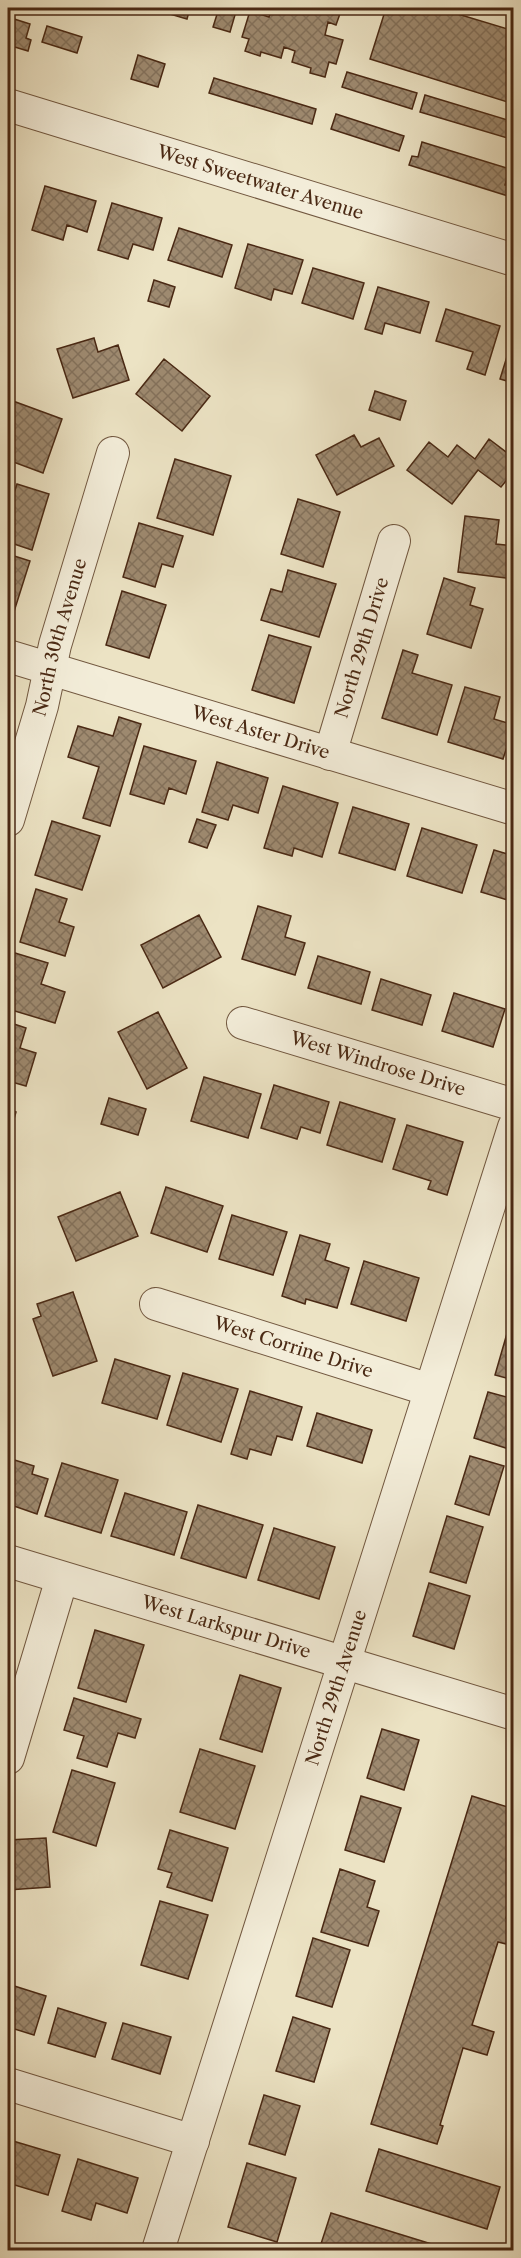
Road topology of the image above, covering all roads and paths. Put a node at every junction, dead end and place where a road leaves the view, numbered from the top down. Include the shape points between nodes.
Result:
1 (8, 105) edge
2 (513, 260) edge
3 (113, 453) dead end
4 (394, 541) dead end
5 (8, 656) edge
6 (50, 669) junction
7 (330, 753) junction
8 (513, 809) edge
9 (8, 820) edge
10 (243, 1023) dead end
11 (513, 1105) edge
12 (513, 1127) edge
13 (156, 1304) dead end
14 (430, 1390) junction
15 (8, 1561) edge
16 (62, 1578) junction
17 (344, 1663) junction
18 (513, 1714) edge
19 (8, 1758) edge
20 (8, 2084) edge
21 (193, 2141) junction
22 (158, 2250) edge

1 - 2 street, West Sweetwater Avenue
3 - 6 street, North 30th Avenue
4 - 7 street, North 29th Drive
5 - 6 street, West Aster Drive
6 - 7 street, West Aster Drive
6 - 9 street, North 30th Avenue
7 - 8 street, West Aster Drive
10 - 11 street, West Windrose Drive
12 - 14 street, North 29th Avenue
13 - 14 street, West Corrine Drive
14 - 17 street, North 29th Avenue
15 - 16 street, West Larkspur Drive
16 - 17 street, West Larkspur Drive
16 - 19 street
17 - 18 street, West Larkspur Drive
17 - 21 street, North 29th Avenue
20 - 21 street
21 - 22 street, North 29th Avenue

